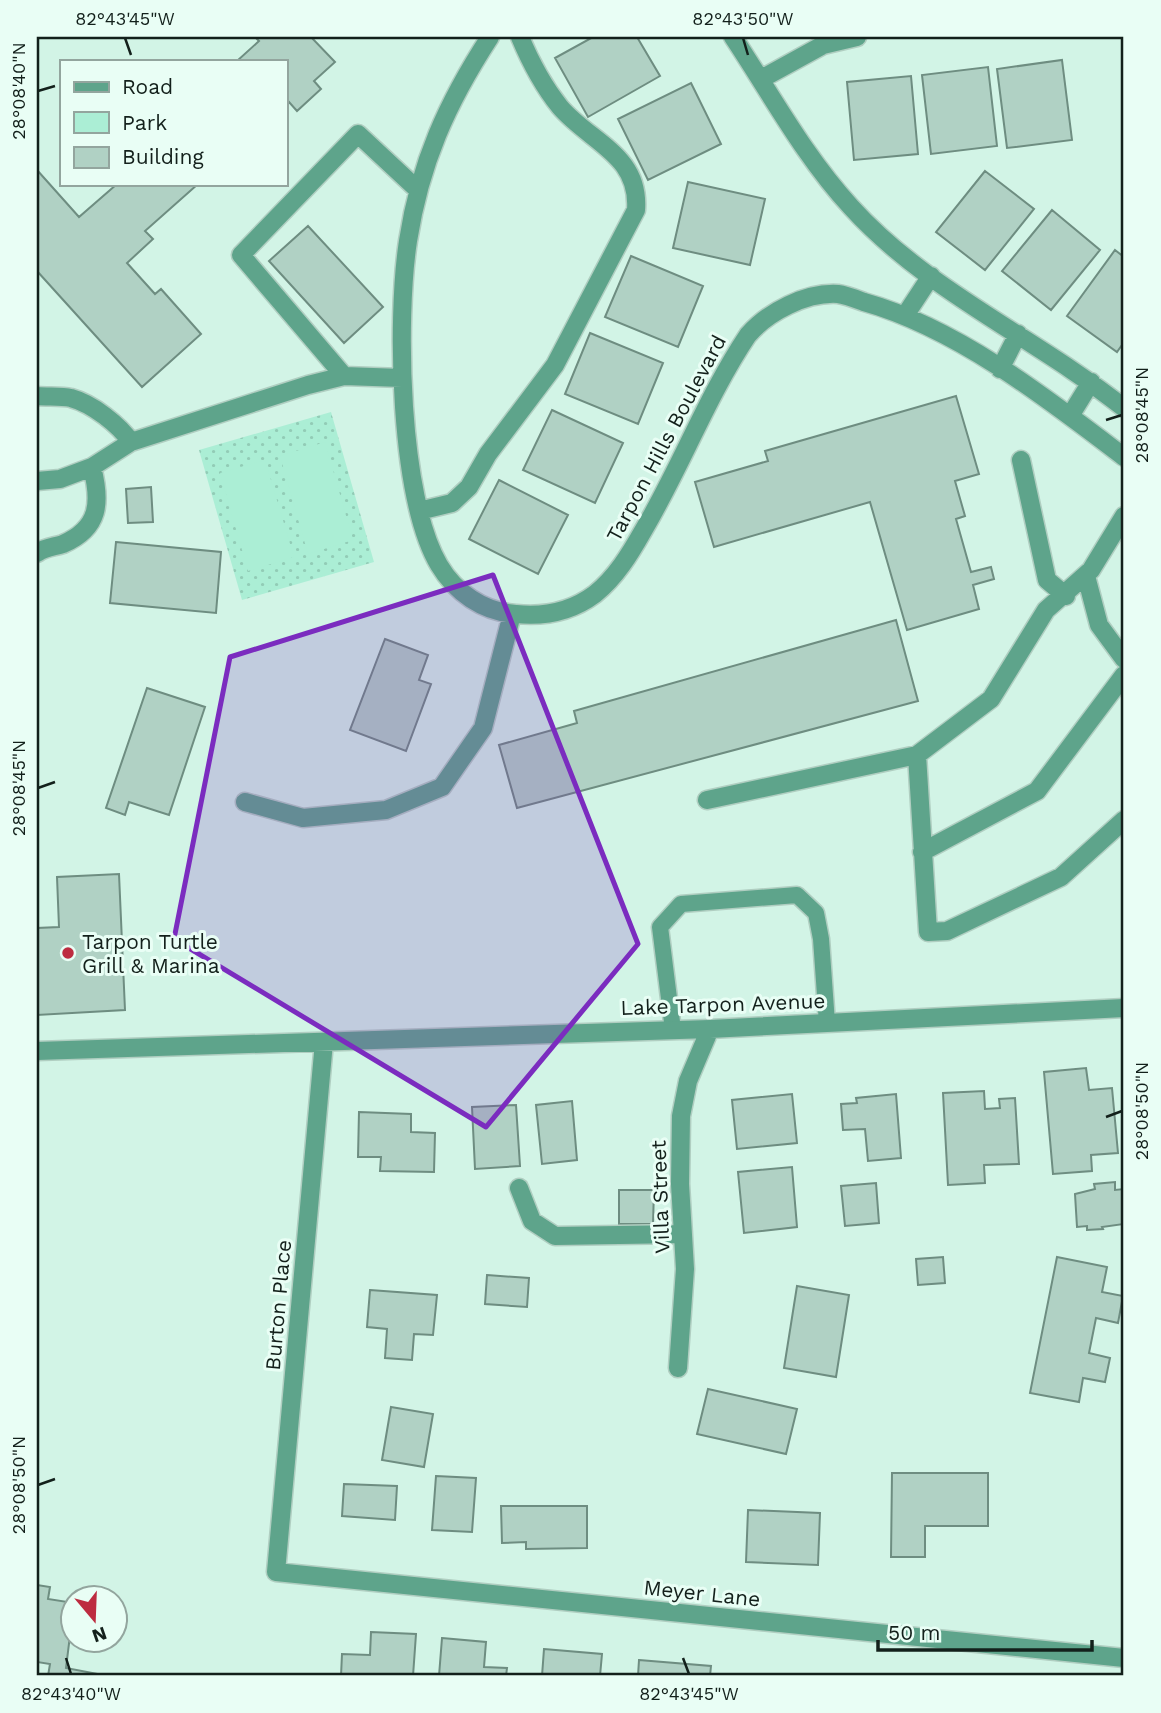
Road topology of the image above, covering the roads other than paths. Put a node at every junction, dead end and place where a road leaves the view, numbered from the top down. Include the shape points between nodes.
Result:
1 (520, 37) edge
2 (733, 37) edge
3 (857, 37) edge
4 (483, 39) edge
5 (761, 79) junction
6 (418, 190) junction
7 (931, 276) junction
8 (906, 314) junction
9 (1018, 334) junction
10 (1000, 369) junction
11 (344, 376) junction
12 (402, 378) junction
13 (1091, 382) junction
14 (37, 396) edge
15 (1124, 408) edge
16 (1070, 416) junction
17 (131, 442) junction
18 (1124, 457) edge
19 (1021, 460) dead end
20 (92, 467) junction
21 (37, 481) edge
22 (419, 511) junction
23 (1124, 516) edge
24 (37, 553) edge
25 (1086, 576) junction
26 (1066, 596) junction
27 (512, 614) junction
28 (1124, 659) edge
29 (1124, 675) edge
30 (917, 755) junction
31 (707, 800) dead end
32 (245, 802) dead end
33 (1124, 820) edge
34 (922, 852) junction
35 (1124, 1008) edge
36 (827, 1023) junction
37 (710, 1029) junction
38 (673, 1030) junction
39 (324, 1042) junction
40 (37, 1051) edge
41 (519, 1188) dead end
42 (683, 1234) junction
43 (678, 1368) dead end
44 (276, 1572) joint
45 (1124, 1658) edge

1 - 22 street via 562,109 627,168 636,186 636,210 555,365 488,454 470,488 452,503
2 - 5 street
3 - 5 street via 823,45
4 - 6 street, Tarpon Hills Boulevard via 439,125
5 - 7 street via 799,140 852,208
6 - 11 street via 358,134 241,255
6 - 12 street, Tarpon Hills Boulevard via 405,271
7 - 8 street
7 - 9 street
8 - 10 street, Tarpon Hills Boulevard
8 - 27 street, Tarpon Hills Boulevard via 838,295 796,303 760,320 736,352 657,506 611,579 579,605 546,616
9 - 10 street
9 - 13 street
10 - 16 street, Tarpon Hills Boulevard
11 - 12 street
11 - 17 street
12 - 22 street, Tarpon Hills Boulevard
13 - 15 street
13 - 16 street
14 - 17 street via 72,398 104,416
16 - 18 street, Tarpon Hills Boulevard
17 - 20 street
19 - 26 street via 1047,580
20 - 21 street via 60,479
20 - 24 street via 98,500 93,520 75,537
22 - 27 street, Tarpon Hills Boulevard via 432,551 447,576 474,602
23 - 25 street
25 - 26 street
25 - 28 street via 1099,625
26 - 30 street via 1046,610 991,699
27 - 32 street via 483,727 442,787 386,810 303,818
29 - 34 street via 1037,791
30 - 31 street
30 - 34 street
33 - 34 street via 1061,877 947,931 928,932
35 - 36 street, Lake Tarpon Avenue
36 - 37 street, Lake Tarpon Avenue
36 - 38 lane via 816,913 797,895 681,904 660,927
37 - 38 street, Lake Tarpon Avenue
37 - 42 street, Villa Street via 688,1081 681,1116
38 - 39 street, Lake Tarpon Avenue
39 - 40 street, Lake Tarpon Avenue
39 - 44 street, Burton Place
41 - 42 street via 532,1221 555,1236
42 - 43 street, Villa Street
44 - 45 street, Meyer Lane

